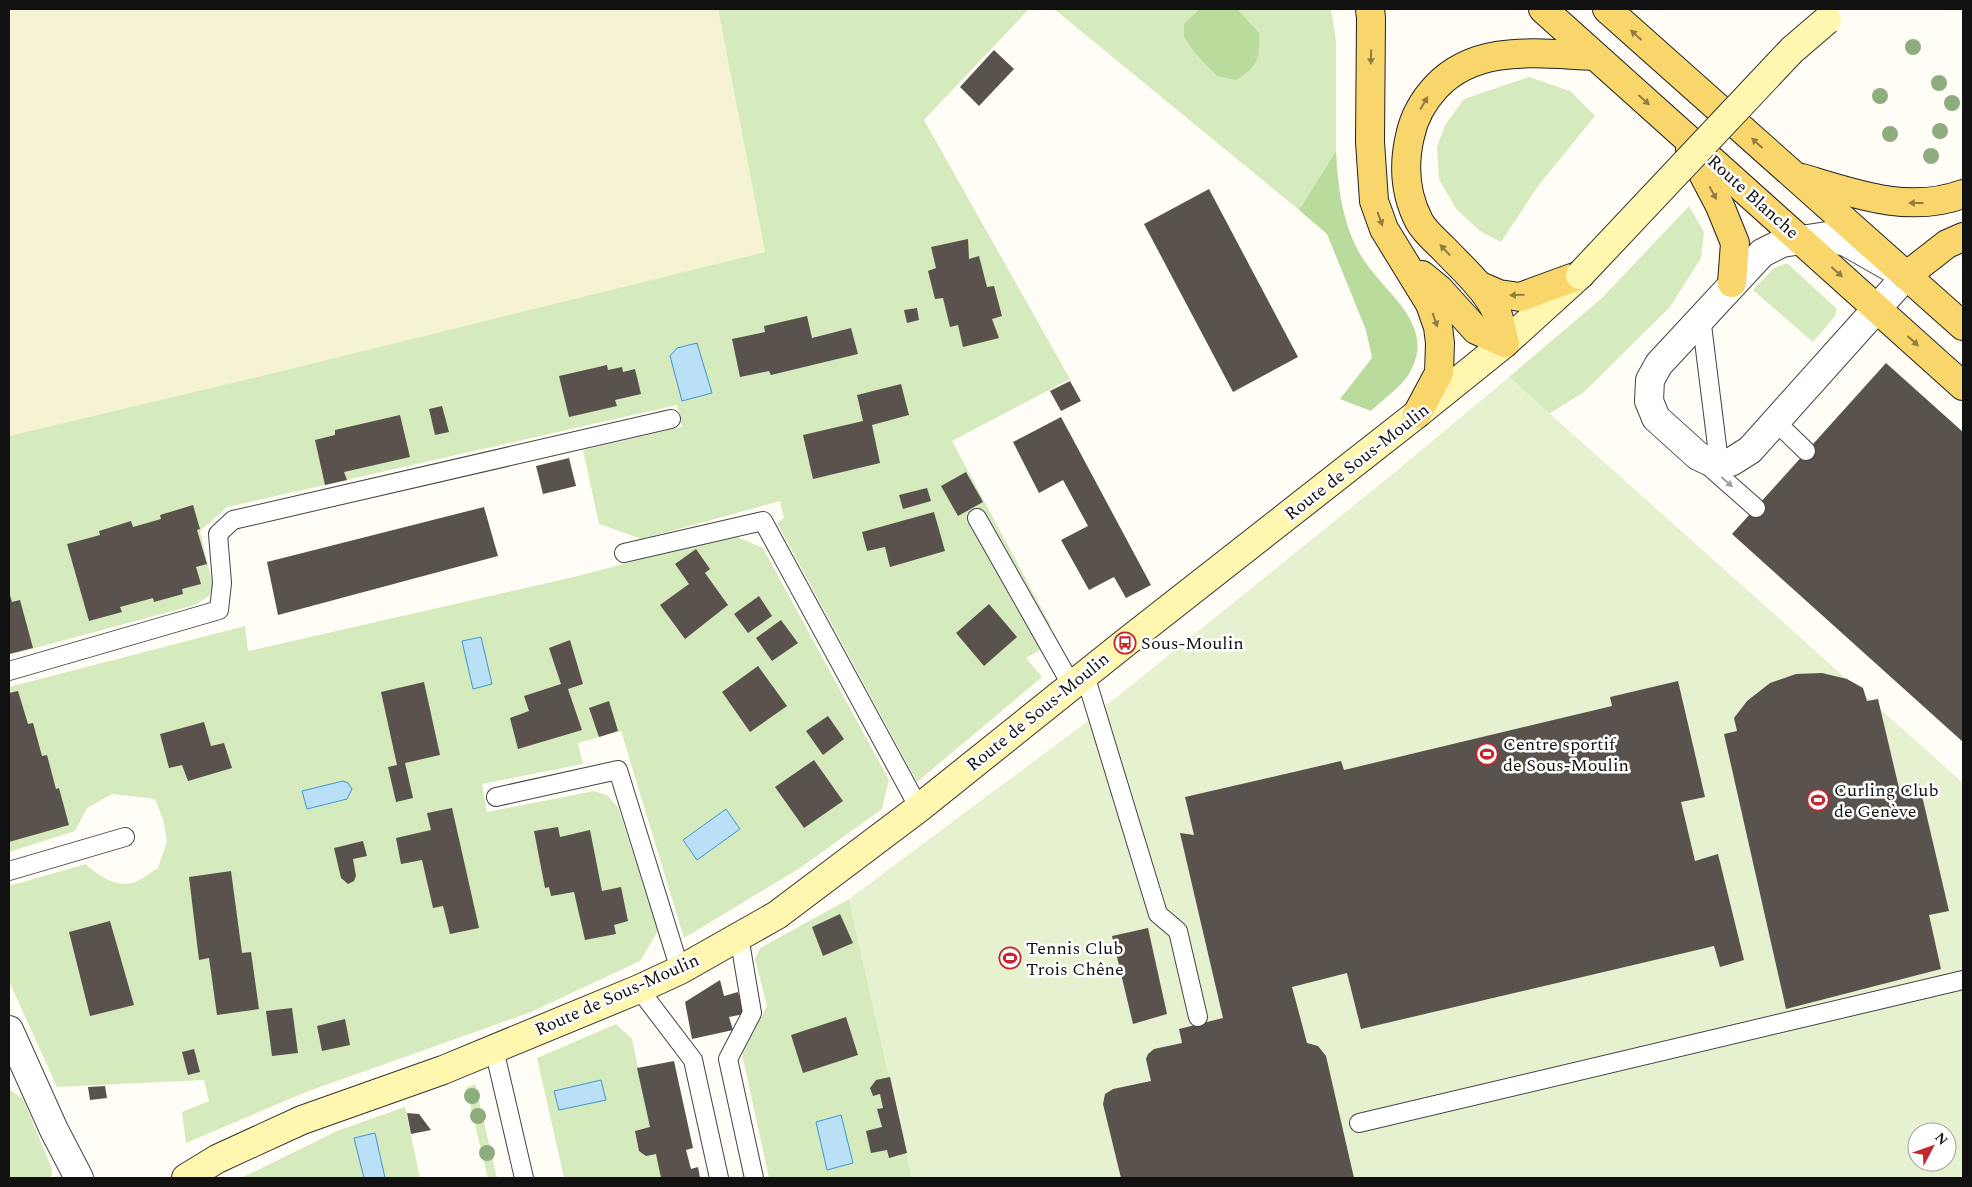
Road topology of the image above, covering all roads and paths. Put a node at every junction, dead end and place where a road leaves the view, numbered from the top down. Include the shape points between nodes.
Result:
1 (1370, 9) edge
2 (1542, 9) edge
3 (1607, 9) edge
4 (1834, 14) edge
5 (1594, 56) junction
6 (1682, 135) junction
7 (1794, 176) junction
8 (1963, 194) edge
9 (1963, 237) edge
10 (1800, 240) junction
11 (1405, 261) junction
12 (1580, 276) junction
13 (1906, 276) junction
14 (1732, 284) junction
15 (1478, 285) junction
16 (1877, 308) junction
17 (1701, 318) junction
18 (1963, 326) edge
19 (1504, 343) junction
20 (1963, 386) edge
21 (1417, 414) junction
22 (671, 419) dead end
23 (1776, 422) junction
24 (1806, 451) dead end
25 (1709, 459) junction
26 (1756, 508) dead end
27 (977, 518) dead end
28 (624, 553) dead end
29 (9, 671) edge
30 (1078, 681) junction
31 (496, 797) dead end
32 (919, 808) junction
33 (124, 837) dead end
34 (9, 870) edge
35 (739, 936) junction
36 (680, 970) junction
37 (1963, 980) edge
38 (639, 989) junction
39 (1198, 1017) dead end
40 (9, 1030) edge
41 (494, 1049) junction
42 (14, 1055) edge
43 (1359, 1122) dead end
44 (79, 1178) edge
45 (186, 1178) edge
46 (524, 1178) edge
47 (719, 1178) edge
48 (754, 1178) edge

1 -> 11 main road via 1370,142 1374,201 1384,229
2 - 5 main road, Route Blanche
7 -> 3 main road
4 - 12 main road, Route de Sous-Moulin, bridge via 1792,50
5 -> 6 main road, Route Blanche
15 -> 5 main road via 1420,223 1410,199 1405,177 1413,123 1426,98 1462,66 1526,53
6 - 10 main road, Route Blanche
6 -> 14 main road via 1720,206 1735,243
8 -> 7 main road via 1932,203 1899,202 1862,196
7 - 13 main road
9 - 13 main road via 1947,244
10 - 13 street via 1827,236 1848,242
10 - 14 street via 1782,243 1762,254
10 -> 16 main road, Route Blanche
11 - 19 main road via 1439,289 1476,330
11 -> 21 main road via 1430,304 1440,343 1439,373
12 -> 15 main road via 1520,297 1499,294
12 - 19 main road, Route de Sous-Moulin
13 - 16 street
13 - 18 main road
14 - 17 street
15 - 19 main road via 1497,314
16 -> 20 main road, Route Blanche
16 - 23 street
17 - 25 lane
17 - 25 street via 1658,364 1650,380 1649,401 1656,418
19 - 21 main road, Route de Sous-Moulin
21 - 30 main road, Route de Sous-Moulin
22 - 29 lane via 233,520 218,534 222,583 219,610
23 - 24 lane
23 - 25 street via 1750,450 1731,462
25 -> 26 lane
27 - 30 lane
28 - 32 lane via 763,521
30 - 32 main road, Route de Sous-Moulin
30 - 39 lane via 1158,914 1178,931
31 - 36 lane via 618,770
32 - 35 main road, Route de Sous-Moulin via 777,915
33 - 34 lane
35 - 36 main road, Route de Sous-Moulin
35 - 48 lane via 752,1013 728,1059
36 - 38 main road, Route de Sous-Moulin
37 - 43 lane
38 - 41 main road, Route de Sous-Moulin
38 - 47 lane via 692,1060
40 - 42 street
41 - 45 main road, Route de Sous-Moulin via 302,1120 217,1159
41 - 46 lane
42 - 44 street

